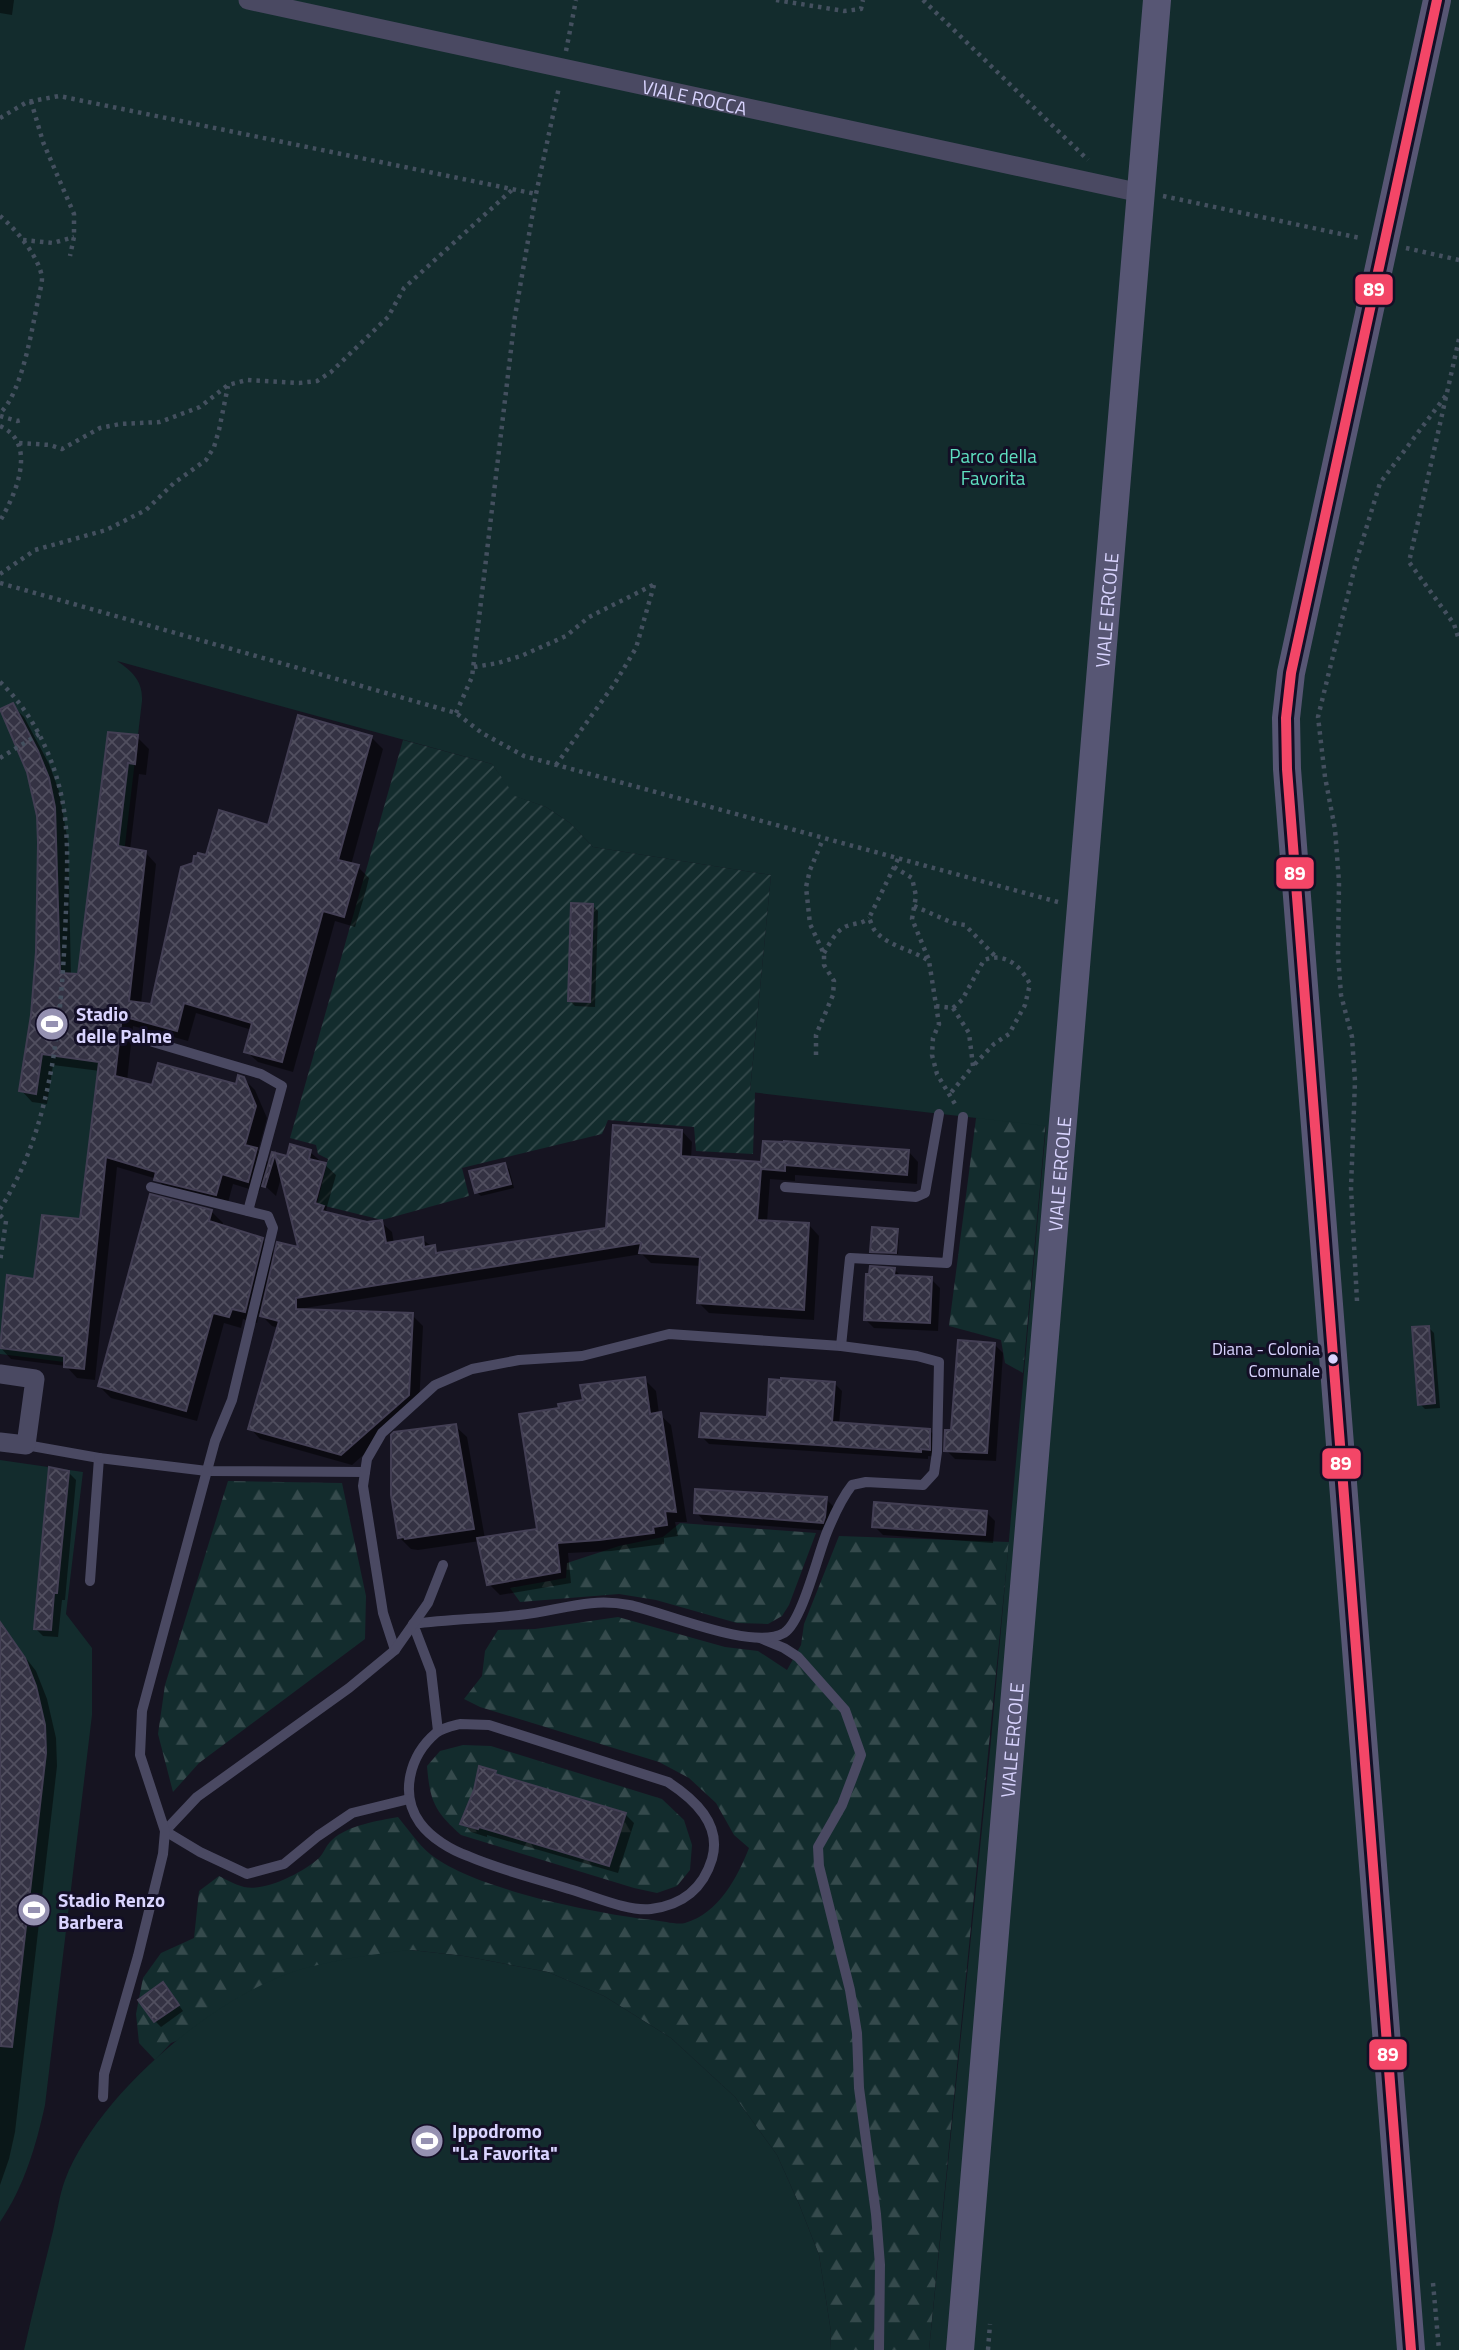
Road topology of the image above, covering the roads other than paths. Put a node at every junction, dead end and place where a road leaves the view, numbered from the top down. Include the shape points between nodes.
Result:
1 (248, 0) edge
2 (1157, 0) edge
3 (1437, 0) edge
4 (1141, 193) junction
5 (153, 1042) dead end
6 (939, 1114) dead end
7 (963, 1117) road end
8 (151, 1187) dead end
9 (785, 1187) dead end
10 (248, 1211) junction
11 (841, 1346) junction
12 (0, 1374) edge
13 (0, 1441) edge
14 (26, 1445) junction
15 (99, 1458) junction
16 (207, 1471) junction
17 (365, 1472) junction
18 (443, 1565) dead end
19 (90, 1581) dead end
20 (413, 1624) junction
21 (760, 1638) junction
22 (395, 1650) junction
23 (438, 1731) junction
24 (409, 1799) junction
25 (164, 1831) junction
26 (103, 2097) dead end
27 (879, 2350) edge
28 (960, 2350) edge
29 (1410, 2350) edge

1 - 4 street, VIALE ROCCA
2 - 4 street, VIALE ERCOLE
3 - 29 street via 1291,673 1286,718
4 - 28 street, VIALE ERCOLE
5 - 10 lane via 261,1074 282,1086
6 - 9 lane via 925,1193 916,1197
7 - 11 lane via 947,1264 850,1258
8 - 10 lane
10 - 16 lane via 268,1216 273,1228 232,1400
11 - 17 lane via 669,1334 582,1356 472,1369 435,1385 382,1433
11 - 21 lane via 939,1362 934,1473 923,1485 852,1485 841,1499 794,1622 783,1633
12 - 14 street via 35,1378
13 - 14 street
14 - 15 lane
15 - 16 lane
15 - 19 lane
16 - 17 lane
16 - 25 lane via 142,1711 140,1755
17 - 22 lane via 363,1486 383,1614
18 - 20 lane via 428,1603
20 - 21 lane via 522,1615 601,1601
20 - 22 lane
20 - 23 lane via 431,1671
21 - 27 lane via 798,1657 845,1710 861,1755 842,1805 818,1847 858,2033 859,2088 880,2265
22 - 25 lane via 197,1797
23 - 24 lane via 420,1750 410,1771
23 - 24 lane via 460,1724 489,1725 668,1782 706,1816 714,1837 705,1878 676,1903 649,1910 621,1905 444,1845 420,1823
24 - 25 lane via 352,1813 285,1864 247,1874
25 - 26 lane via 163,1854 104,2074

